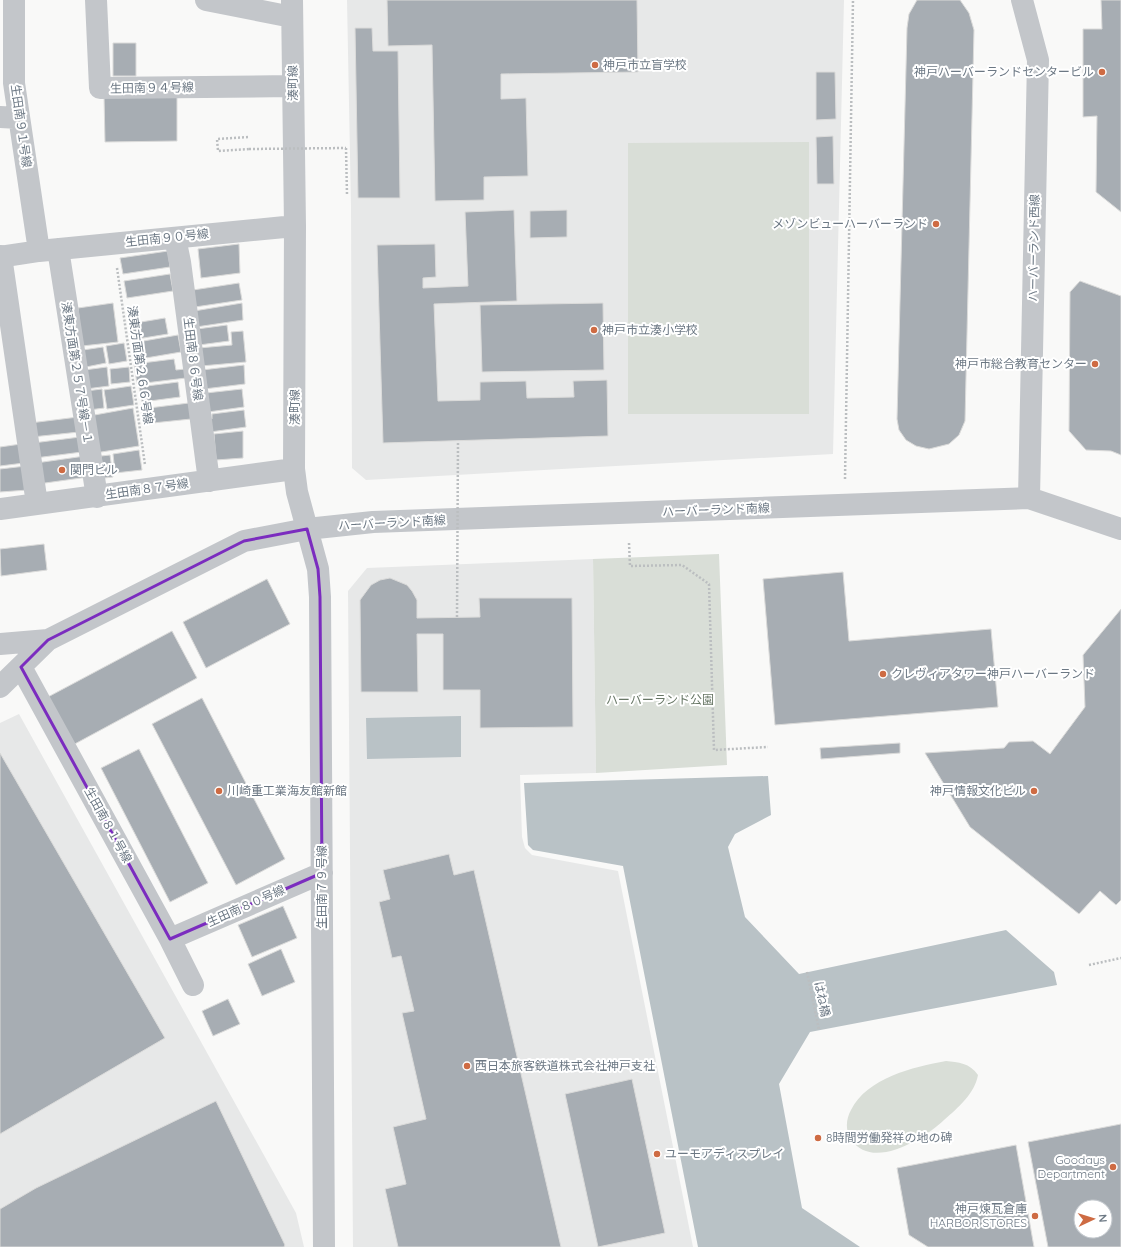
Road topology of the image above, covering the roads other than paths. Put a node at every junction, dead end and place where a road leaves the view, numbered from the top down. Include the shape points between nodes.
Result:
1 (14, 0) edge
2 (96, 0) edge
3 (206, 0) edge
4 (1022, 0) edge
5 (292, 8) edge
6 (293, 86) junction
7 (9, 118) edge
8 (295, 226) junction
9 (175, 238) junction
10 (49, 250) junction
11 (0, 257) edge
12 (294, 469) junction
13 (209, 481) junction
14 (97, 497) junction
15 (1029, 498) junction
16 (37, 504) junction
17 (0, 509) edge
18 (307, 529) junction
19 (1121, 529) edge
20 (48, 640) junction
21 (0, 644) edge
22 (21, 667) junction
23 (0, 687) edge
24 (322, 873) junction
25 (170, 939) junction
26 (193, 985) dead end
27 (324, 1247) edge

1 - 7 street, 生田南９１号線 via 14,83
2 - 6 street, 生田南９４号線 via 100,88
3 - 5 street
4 - 15 street, ハーバーランド西線 via 1038,60
5 - 6 street, 湊町線
6 - 8 street, 湊町線
7 - 10 street, 生田南９１号線
8 - 9 street, 生田南９０号線
8 - 12 street, 湊町線
9 - 10 street, 生田南９０号線
9 - 13 street, 生田南８６号線
10 - 11 street, 生田南９０号線
10 - 14 street, 湊東方面第２５７号線－１
11 - 16 street
12 - 13 street, 生田南８７号線
12 - 18 street, 湊町線
13 - 14 street, 生田南８７号線
14 - 16 street, 生田南８７号線
15 - 18 street, ハーバーランド南線 via 373,522
15 - 19 street, ハーバーランド南線
16 - 17 street, 生田南８７号線
18 - 20 street via 244,541
18 - 24 street, 生田南７９号線 via 318,569 320,597
20 - 21 street
20 - 22 street
22 - 23 street
22 - 25 street, 生田南８１号線
24 - 25 street, 生田南８０号線
24 - 27 street, 生田南７９号線
25 - 26 street, 生田南８１号線

